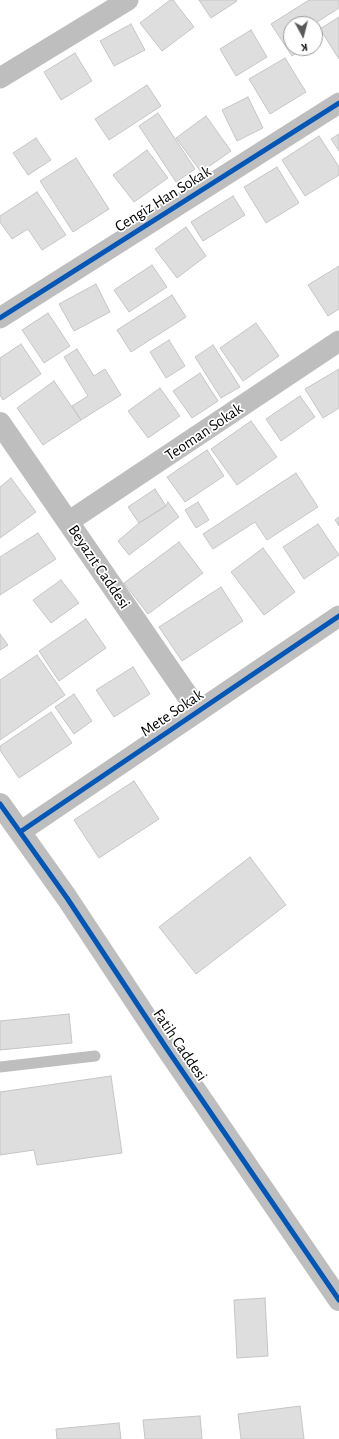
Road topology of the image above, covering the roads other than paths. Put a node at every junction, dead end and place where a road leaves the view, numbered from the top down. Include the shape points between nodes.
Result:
1 (128, 0) edge
2 (0, 78) edge
3 (339, 103) edge
4 (0, 318) edge
5 (339, 341) edge
6 (0, 423) edge
7 (68, 522) junction
8 (339, 616) edge
9 (198, 711) junction
10 (0, 804) edge
11 (20, 832) junction
12 (95, 1056) dead end
13 (0, 1066) edge
14 (339, 1300) edge

1 - 2 street
3 - 4 street, Cengiz Han Sokak
5 - 7 street, Teoman Sokak
6 - 7 street, Beyazıt Caddesi
7 - 9 street, Beyazıt Caddesi
8 - 9 street, Mete Sokak
9 - 11 street, Mete Sokak
10 - 11 street, Fatih Caddesi
11 - 14 street, Fatih Caddesi
12 - 13 lane

